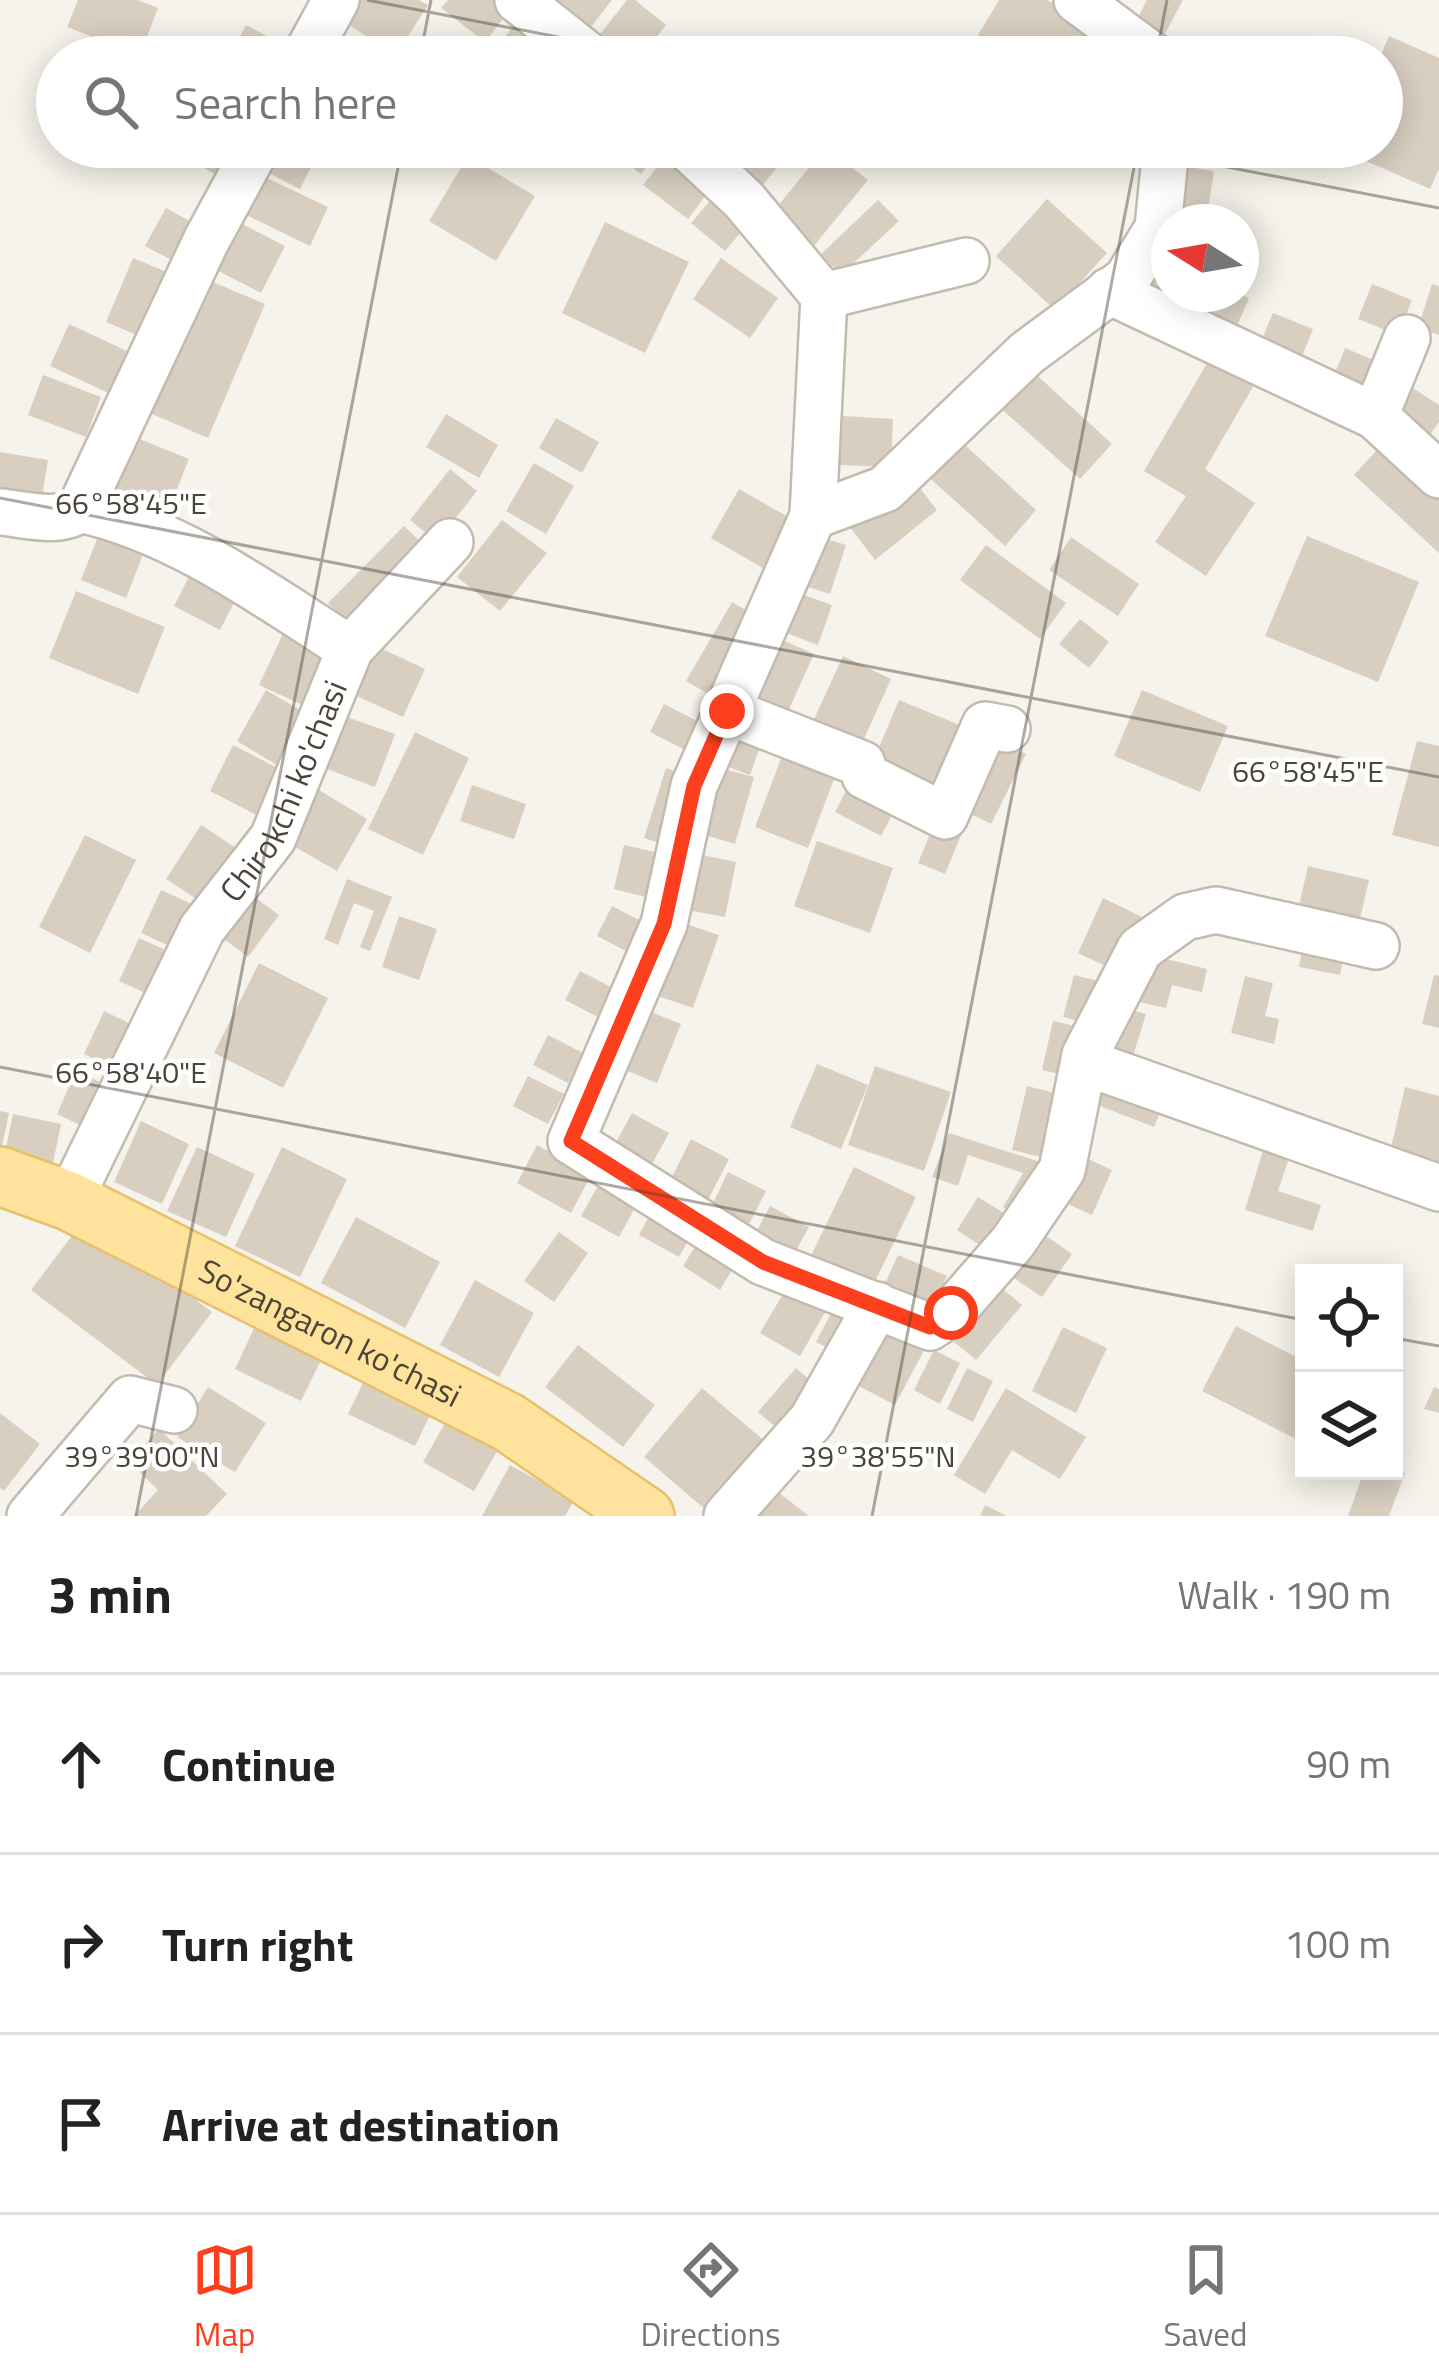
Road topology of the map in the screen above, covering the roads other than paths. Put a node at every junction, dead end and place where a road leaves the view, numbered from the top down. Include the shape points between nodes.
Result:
1 (336, 0) edge
2 (518, 0) edge
3 (1077, 0) edge
4 (1139, 30) edge
5 (316, 36) edge
6 (563, 36) edge
7 (245, 168) edge
8 (710, 168) edge
9 (1164, 168) edge
10 (966, 261) dead end
11 (1109, 291) junction
12 (824, 296) junction
13 (1407, 338) dead end
14 (1375, 416) junction
15 (1439, 475) edge
16 (80, 509) junction
17 (0, 512) edge
18 (813, 516) junction
19 (450, 542) dead end
20 (350, 649) junction
21 (727, 711) junction
22 (1007, 729) dead end
23 (1376, 946) dead end
24 (1084, 1062) junction
25 (0, 1176) edge
26 (1439, 1188) edge
27 (69, 1201) junction
28 (877, 1305) junction
29 (174, 1410) dead end
30 (30, 1516) edge
31 (645, 1516) edge
32 (727, 1516) edge

1 - 5 street
2 - 6 street
3 - 4 street
7 - 16 street
8 - 12 street
9 - 11 street via 1158,228 1127,279
10 - 12 street
11 - 14 street
11 - 18 street via 1027,353 885,489
12 - 18 street
13 - 14 street
14 - 15 street
16 - 17 street via 60,518
16 - 20 street, Chirokchi ko'chasi via 122,519 233,574
18 - 21 street
19 - 20 street
20 - 27 street, Chirokchi ko'chasi via 273,838 202,929
21 - 22 street via 862,764 865,776 945,816 985,724
21 - 28 street via 694,786 664,924 571,1141 763,1262
23 - 24 street via 1216,910 1185,917 1141,949
24 - 26 street
24 - 28 street via 1062,1170 1013,1242 930,1327
25 - 27 main road, So'zangaron ko'chasi
27 - 31 main road, So'zangaron ko'chasi via 508,1422
28 - 32 street via 812,1420
29 - 30 street via 130,1399

